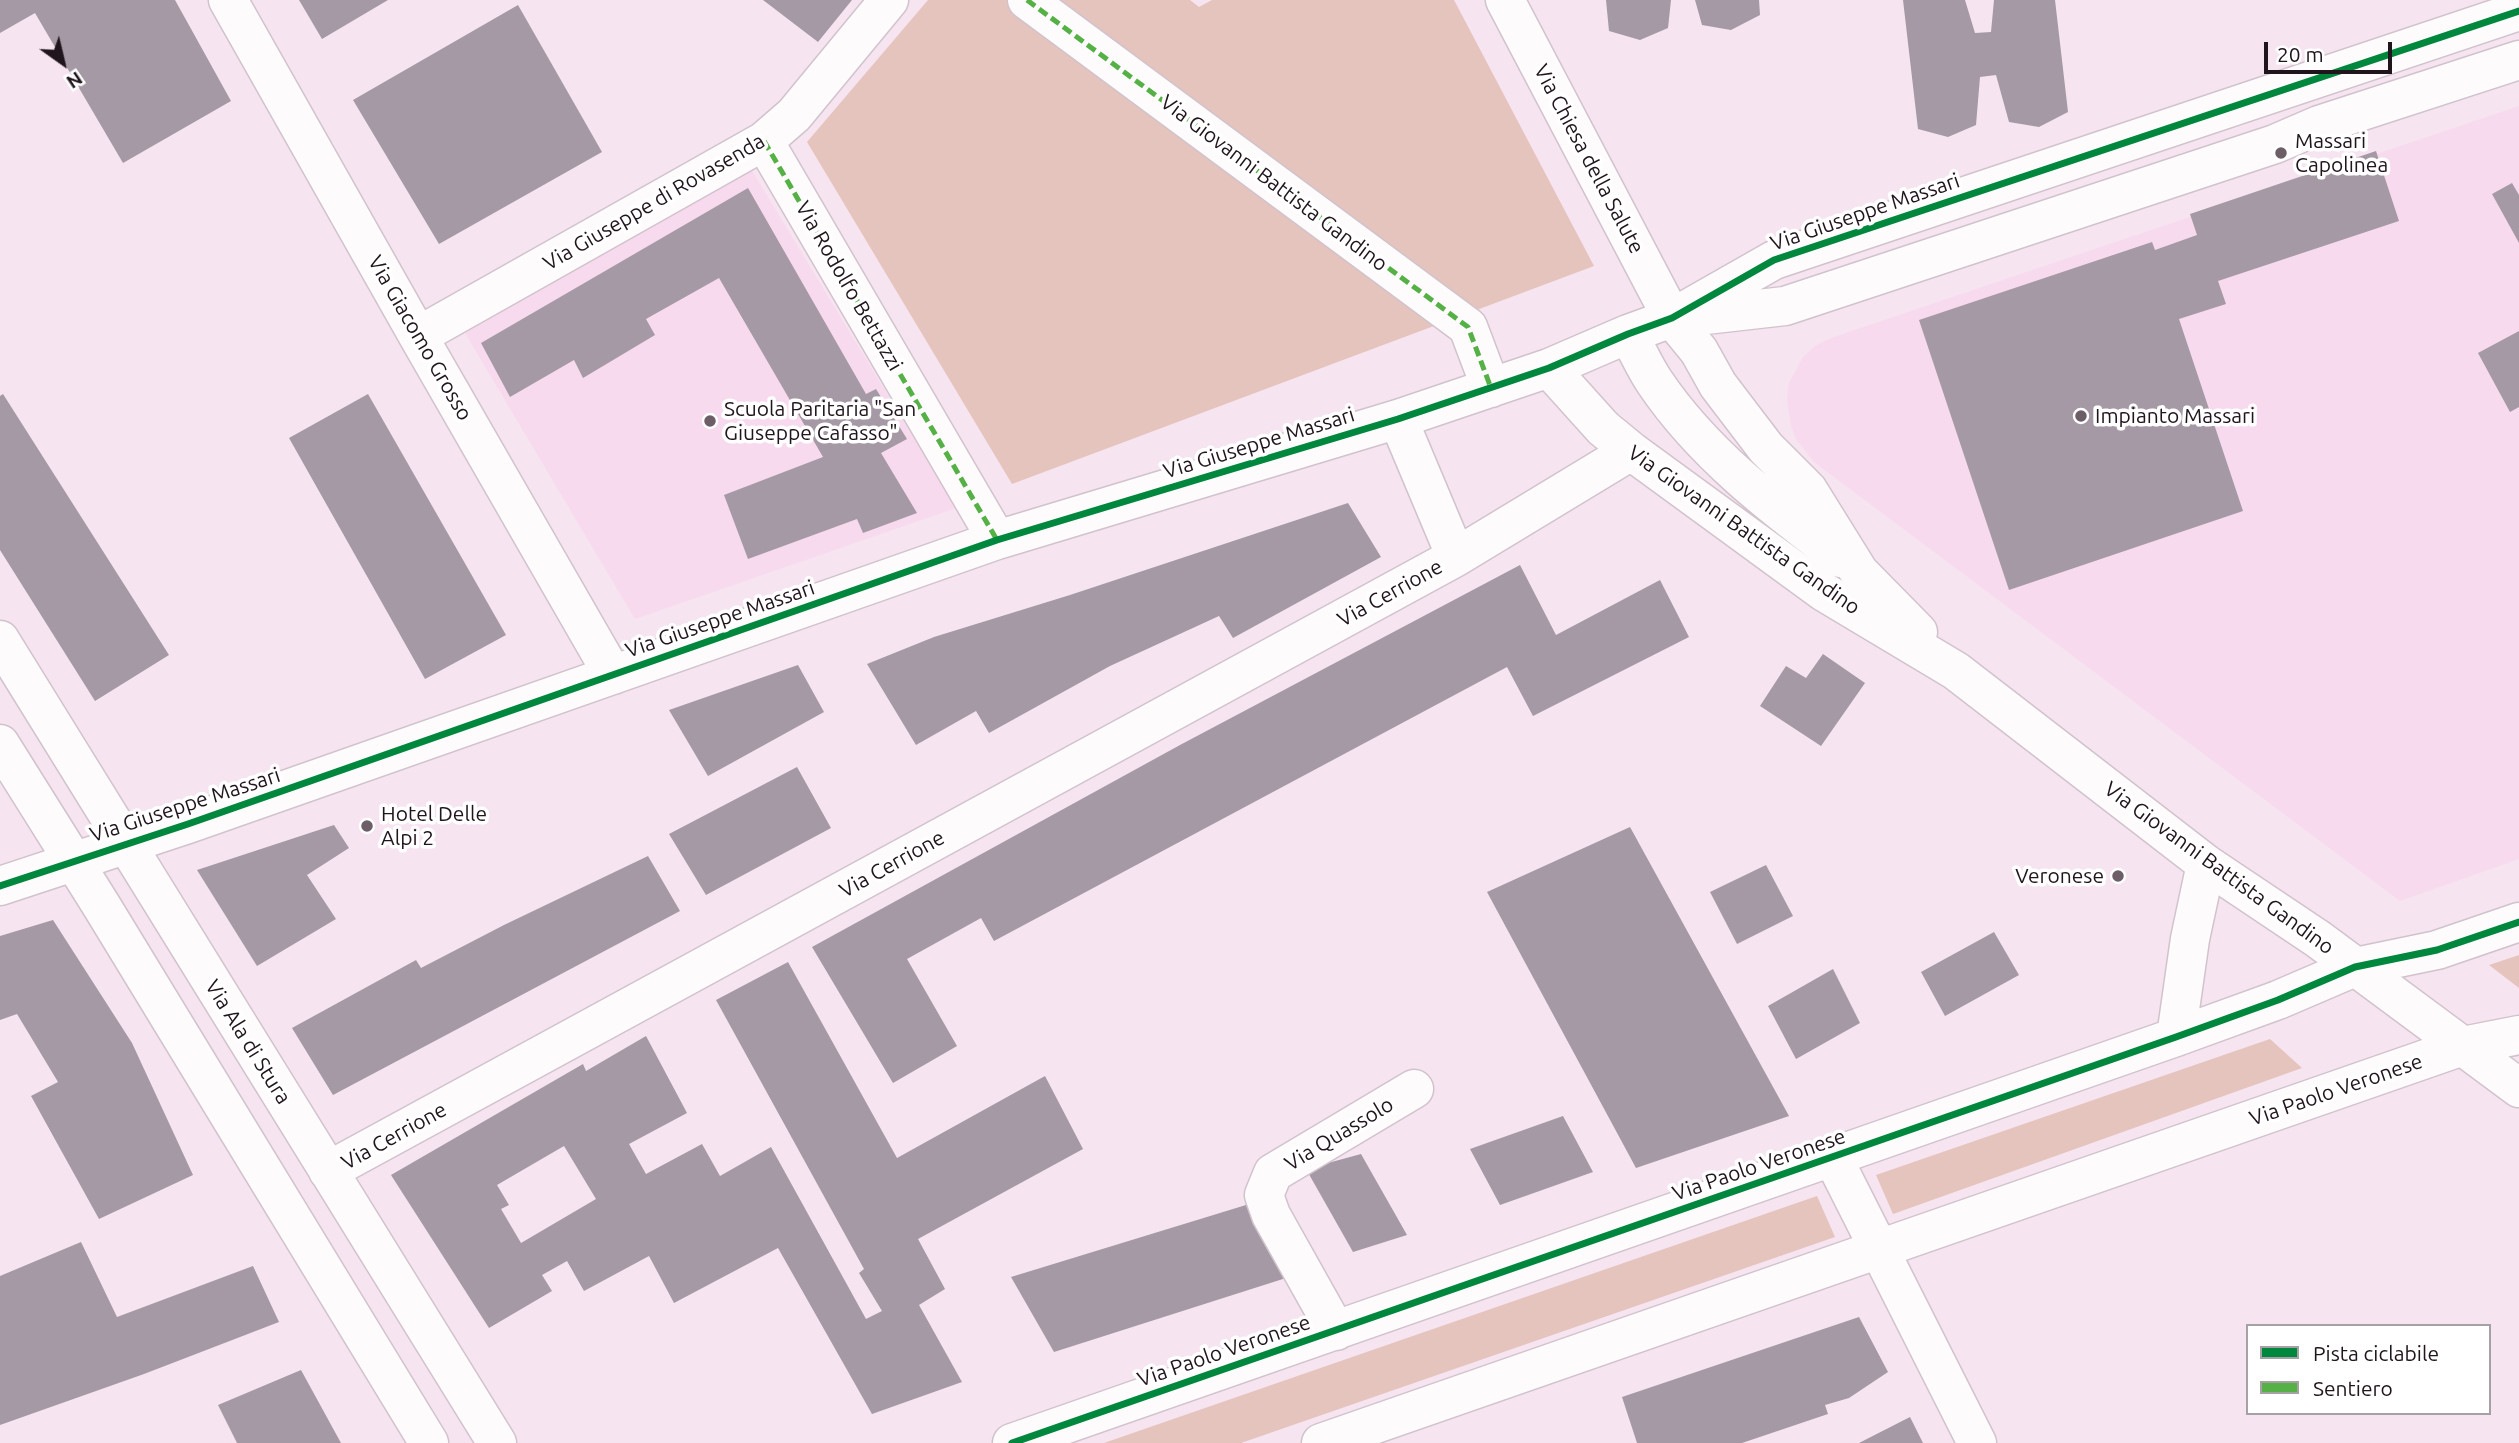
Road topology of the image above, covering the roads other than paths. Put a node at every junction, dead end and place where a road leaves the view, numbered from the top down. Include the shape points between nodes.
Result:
1 (228, 0) edge
2 (889, 0) edge
3 (1027, 0) edge
4 (1505, 0) edge
5 (2519, 10) edge
6 (2519, 60) edge
7 (764, 141) junction
8 (1672, 318) junction
9 (1628, 334) junction
10 (418, 336) junction
11 (1549, 368) junction
12 (1491, 388) junction
13 (1398, 419) junction
14 (1631, 451) junction
15 (997, 540) junction
16 (1456, 557) junction
17 (1859, 572) junction
18 (0, 640) edge
19 (1956, 671) junction
20 (613, 675) junction
21 (0, 744) edge
22 (126, 844) junction
23 (73, 860) junction
24 (2206, 864) junction
25 (0, 886) edge
26 (2519, 922) edge
27 (2356, 967) junction
28 (2519, 1035) edge
29 (2176, 1037) junction
30 (2463, 1046) junction
31 (2519, 1088) edge
32 (1414, 1089) dead end
33 (1833, 1158) junction
34 (328, 1171) junction
35 (1877, 1249) junction
36 (1336, 1331) junction
37 (429, 1443) edge
38 (497, 1443) edge
39 (1012, 1443) edge
40 (1321, 1443) edge
41 (1977, 1443) edge

1 - 10 street, Via Giacomo Grosso
2 - 7 street, Via Giuseppe di Rovasenda via 794,115
3 - 12 street, Via Giovanni Battista Gandino via 1468,327
4 - 8 street, Via Chiesa della Salute
5 - 8 street, Via Giuseppe Massari via 1774,260
6 - 8 street, Via Giuseppe Massari via 1785,306
7 - 10 street, Via Giuseppe di Rovasenda
7 - 15 street, Via Rodolfo Bettazzi
8 - 9 street, Via Giuseppe Massari
8 - 17 street, Via Giovanni Battista Gandino via 1766,448 1808,490
9 - 11 street, Via Giuseppe Massari
9 - 17 street via 1654,380 1722,461 1758,495
10 - 20 street, Via Giacomo Grosso
11 - 12 street, Via Giuseppe Massari
11 - 14 street, Via Giovanni Battista Gandino via 1603,429
12 - 13 street, Via Giuseppe Massari
13 - 15 street, Via Giuseppe Massari
13 - 16 street, Via Cerrione
14 - 16 street, Via Cerrione
14 - 19 street, Via Giovanni Battista Gandino via 1824,592
15 - 20 street, Via Giuseppe Massari
16 - 34 street, Via Cerrione
17 - 19 street, Via Giovanni Battista Gandino
18 - 22 street, Via Ala di Stura
19 - 24 street, Via Giovanni Battista Gandino
20 - 22 street, Via Giuseppe Massari
21 - 23 street
22 - 23 street, Via Giuseppe Massari
22 - 34 street, Via Ala di Stura
23 - 25 street, Via Giuseppe Massari
23 - 37 street
24 - 27 street, Via Giovanni Battista Gandino
24 - 29 street
26 - 27 street, Via Paolo Veronese via 2437,950
27 - 29 street, Via Paolo Veronese
27 - 30 street, Via Giovanni Battista Gandino
28 - 30 street, Via Paolo Veronese
29 - 33 street, Via Paolo Veronese
30 - 31 street, Via Giovanni Battista Gandino
30 - 35 street, Via Paolo Veronese
32 - 36 street, Via Quassolo via 1273,1172 1264,1195
33 - 35 street, Via Paolo Veronese
33 - 36 street, Via Paolo Veronese
34 - 38 street, Via Ala di Stura
35 - 40 street, Via Paolo Veronese
35 - 41 street, Via Paolo Veronese
36 - 39 street, Via Paolo Veronese

